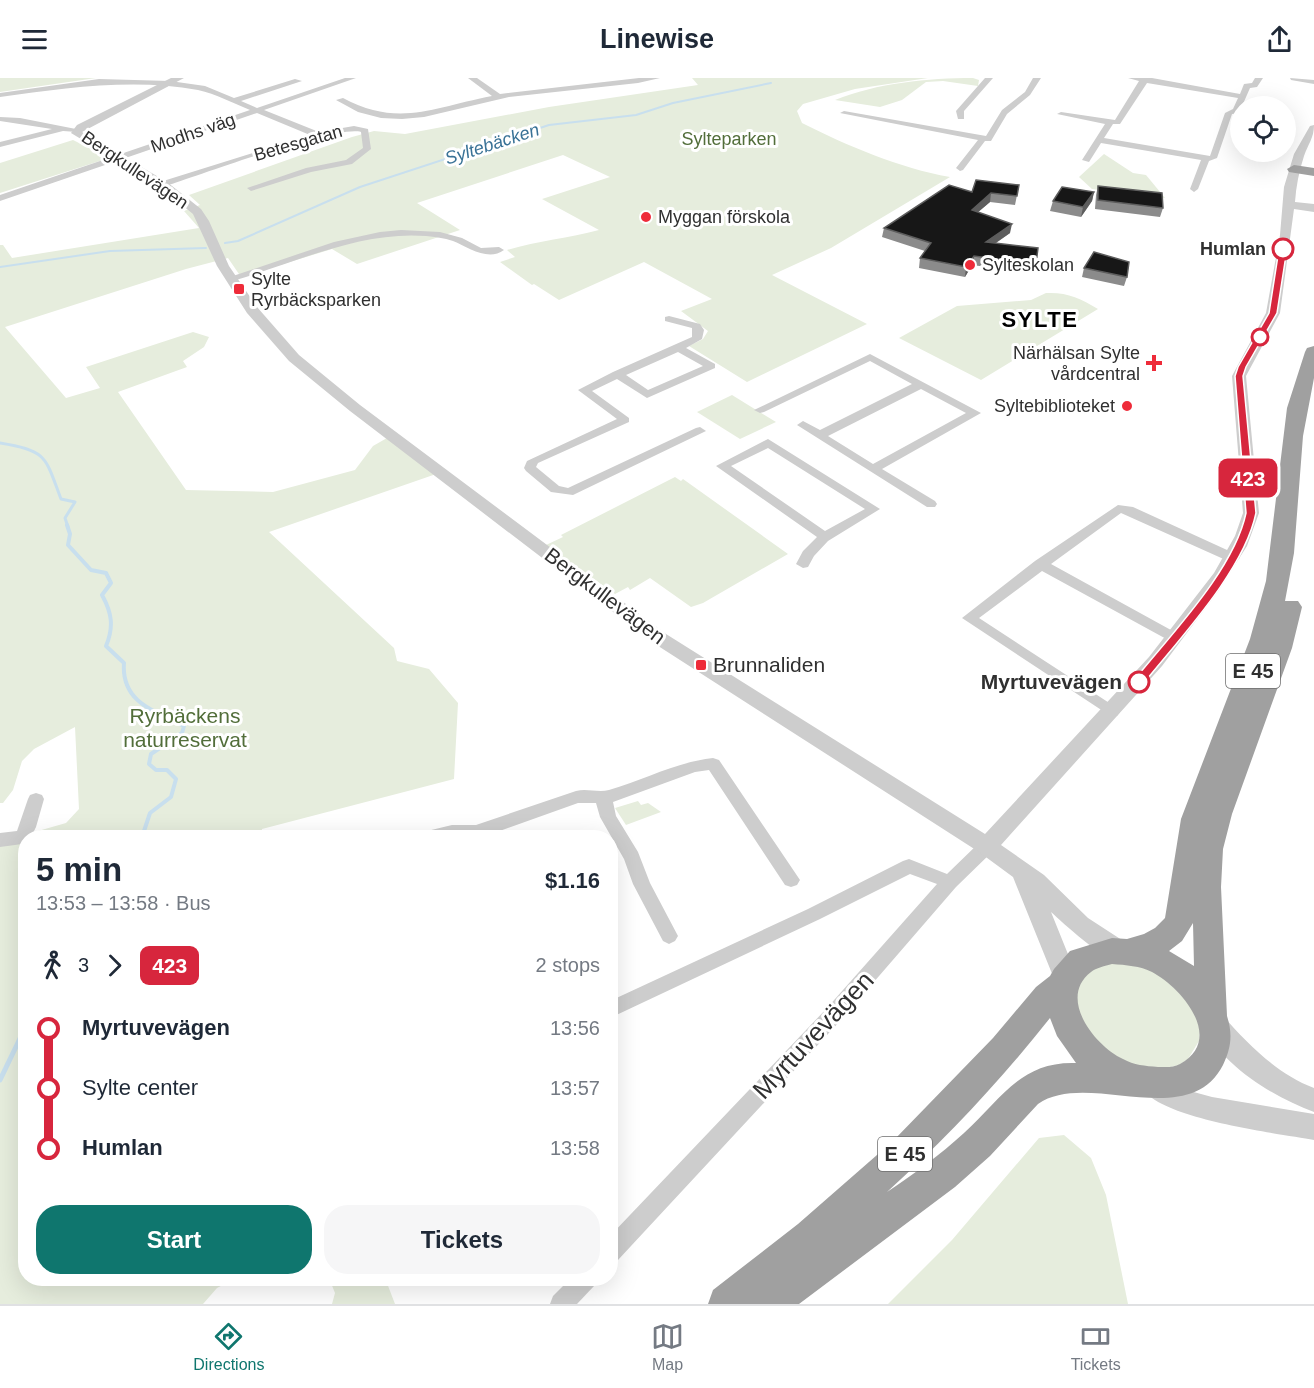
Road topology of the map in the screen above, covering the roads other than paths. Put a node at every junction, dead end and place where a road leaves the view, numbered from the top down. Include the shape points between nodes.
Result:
1 (352, 78) edge
2 (472, 78) edge
3 (656, 78) edge
4 (990, 78) edge
5 (1036, 78) edge
6 (1132, 78) edge
7 (1258, 78) edge
8 (1294, 78) edge
9 (100, 79) edge
10 (1147, 79) edge
11 (172, 81) edge
12 (298, 81) dead end
13 (1314, 82) edge
14 (0, 95) edge
15 (1238, 96) edge
16 (1243, 96) edge
17 (498, 97) junction
18 (340, 100) dead end
19 (234, 101) junction
20 (259, 111) junction
21 (844, 113) dead end
22 (1061, 114) dead end
23 (1230, 114) edge
24 (961, 117) dead end
25 (0, 119) edge
26 (1110, 122) junction
27 (1314, 128) edge
28 (69, 129) junction
29 (318, 135) junction
30 (983, 138) junction
31 (1098, 140) junction
32 (0, 145) edge
33 (120, 158) junction
34 (1209, 159) junction
35 (1086, 160) dead end
36 (960, 168) dead end
37 (1294, 169) junction
38 (1314, 172) edge
39 (163, 184) junction
40 (251, 188) dead end
41 (1194, 189) dead end
42 (0, 198) edge
43 (1287, 205) junction
44 (1314, 208) edge
45 (499, 250) dead end
46 (231, 278) junction
47 (669, 319) dead end
48 (679, 348) junction
49 (1314, 352) edge
50 (616, 374) junction
51 (921, 384) junction
52 (1314, 396) edge
53 (760, 410) dead end
54 (803, 425) dead end
55 (699, 431) dead end
56 (820, 435) junction
57 (873, 469) junction
58 (931, 504) dead end
59 (825, 537) junction
60 (1233, 558) junction
61 (803, 564) dead end
62 (1041, 564) junction
63 (1175, 638) junction
64 (1112, 712) junction
65 (606, 798) junction
66 (36, 799) dead end
67 (26, 830) edge
68 (489, 830) edge
69 (616, 830) edge
70 (618, 834) edge
71 (18, 838) edge
72 (0, 840) edge
73 (987, 846) junction
74 (1017, 869) junction
75 (791, 880) dead end
76 (950, 882) junction
77 (669, 936) dead end
78 (1124, 951) junction
79 (1065, 982) junction
80 (618, 1006) edge
81 (1213, 1020) junction
82 (1143, 1082) junction
83 (1314, 1100) edge
84 (1314, 1127) edge
85 (618, 1244) edge
86 (578, 1286) edge
87 (561, 1304) edge
88 (727, 1304) edge
89 (768, 1304) edge

1 - 20 street, Modhs väg
2 - 17 street
3 - 17 street
4 - 24 street via 960,111
5 - 30 street via 1029,92 1012,105 988,139
6 - 10 street
7 - 16 street via 1254,85 1247,86
8 - 13 street
9 - 11 street
9 - 14 street
10 - 15 street
10 - 26 street via 1117,122
11 - 19 street
11 - 28 street
12 - 19 street
17 - 18 street via 412,117 376,114
19 - 20 street
20 - 29 street
20 - 33 street, Modhs väg
21 - 30 street
22 - 26 street
23 - 34 street via 1213,158
25 - 28 street, Bergkullevägen via 32,120
26 - 31 street
27 - 37 street, Myrtuvevägen
28 - 32 street
28 - 33 street, Bergkullevägen
29 - 39 street, Betesgatan
29 - 40 street, Betesgatan via 359,128 365,133 368,149 349,162
30 - 36 street
31 - 34 street
31 - 35 street
33 - 39 street, Bergkullevägen
33 - 42 street, Modhs väg
34 - 41 street
37 - 38 highway
37 - 43 street, Myrtuvevägen
39 - 46 street, Bergkullevägen via 203,220
43 - 44 street
43 - 60 street, Myrtuvevägen via 1273,313 1239,376 1251,513
45 - 46 street via 474,251 440,235 376,234
46 - 73 street, Bergkullevägen via 252,310 294,357 355,408 659,638
47 - 48 street via 699,330 697,339
48 - 50 street
48 - 50 street via 711,366 647,395
49 - 78 highway, E 45 via 1297,411 1279,581 1253,671 1199,806 1188,846 1178,926 1167,938
50 - 55 street via 584,390 625,420 531,464 533,472 555,489 576,490
51 - 53 street via 870,357
51 - 56 street
51 - 57 street via 975,413
52 - 81 highway, E 45 via 1292,595 1276,657 1218,814 1209,849 1206,886
54 - 56 street
56 - 57 street
57 - 58 street
59 - 59 street via 800,520 722,466 768,443 874,509
59 - 61 street
60 - 62 street via 1122,509
60 - 63 street, Myrtuvevägen
62 - 63 street
62 - 64 street via 969,618
63 - 64 street, Myrtuvevägen
64 - 73 street, Myrtuvevägen
65 - 68 street via 576,797
65 - 69 street via 608,817
65 - 75 street via 694,766 713,764
66 - 67 street
70 - 77 street
71 - 72 street
73 - 74 street, Bergkullevägen
73 - 76 street, Myrtuvevägen
74 - 78 street, Bergkullevägen via 1080,925
74 - 79 street, Bergkullevägen via 1036,902
76 - 80 street via 909,866
76 - 85 street, Myrtuvevägen via 834,1014
78 - 79 highway, E 45 via 1084,960 1073,968
78 - 81 highway, E 45 via 1159,961 1179,972 1195,988
79 - 82 highway, E 45 via 1061,1000 1076,1041 1108,1069
79 - 88 highway, E 45 via 905,1153 811,1237
81 - 82 highway, E 45 via 1213,1049 1200,1070 1177,1082
81 - 83 street via 1254,1067 1281,1087
82 - 84 street via 1212,1109
82 - 89 highway, E 45 via 1065,1078 1039,1084 942,1174
86 - 87 street

